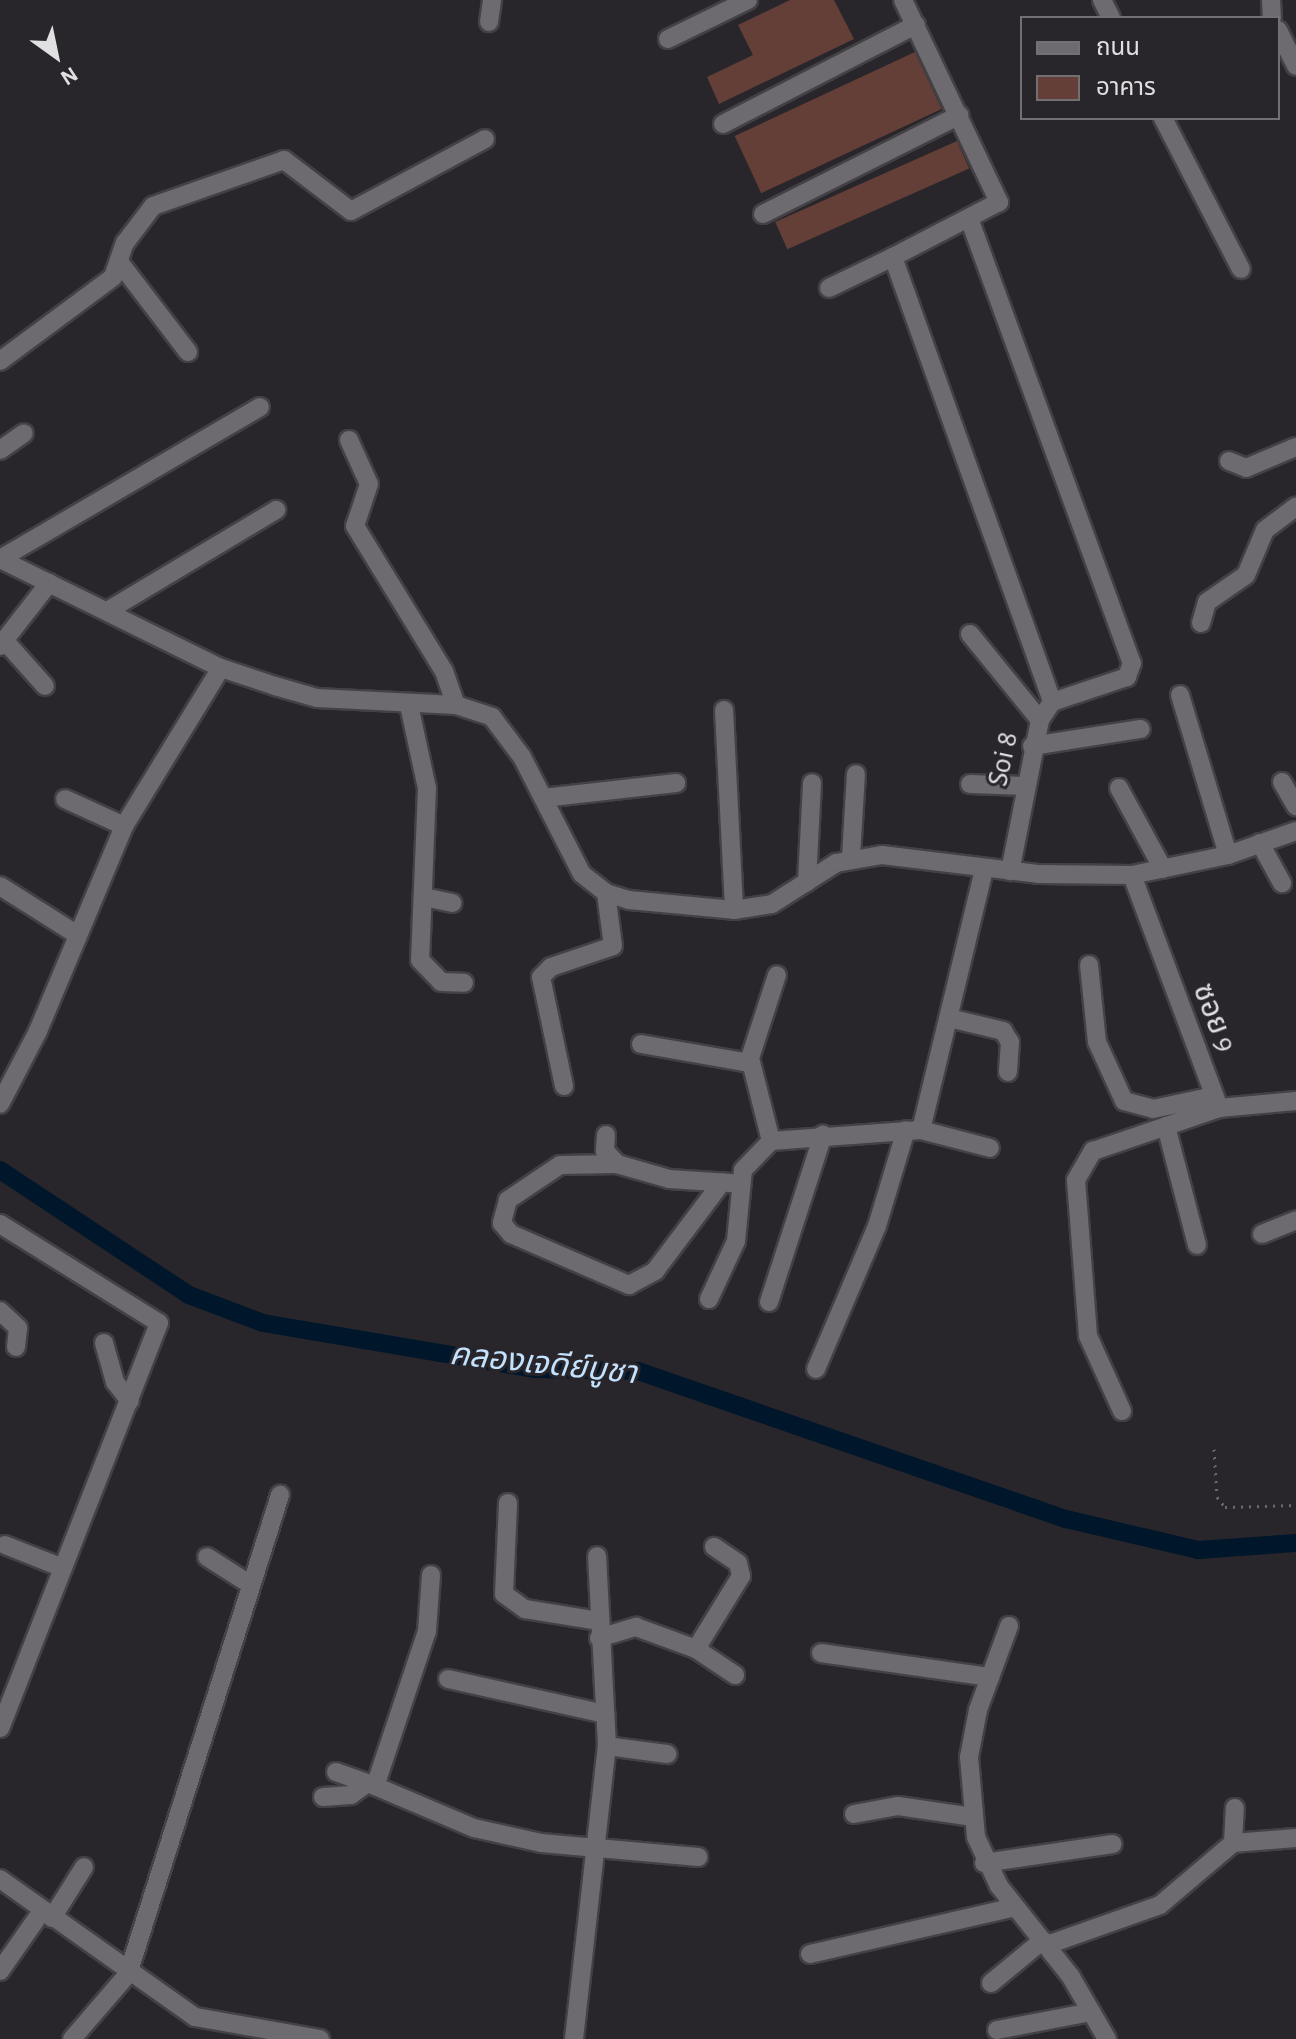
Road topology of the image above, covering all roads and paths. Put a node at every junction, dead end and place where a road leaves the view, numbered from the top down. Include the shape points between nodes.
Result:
1 (492, 0) edge
2 (748, 0) edge
3 (903, 0) edge
4 (489, 22) dead end
5 (916, 25) junction
6 (1280, 34) edge
7 (668, 39) dead end
8 (1296, 66) edge
9 (960, 115) junction
10 (1164, 120) edge
11 (723, 124) dead end
12 (485, 139) dead end
13 (763, 214) dead end
14 (970, 221) junction
15 (893, 257) junction
16 (120, 263) junction
17 (1241, 269) dead end
18 (829, 288) dead end
19 (188, 352) dead end
20 (0, 361) edge
21 (260, 407) dead end
22 (24, 433) dead end
23 (349, 440) dead end
24 (1296, 447) edge
25 (0, 450) edge
26 (1229, 461) dead end
27 (1296, 507) edge
28 (276, 510) dead end
29 (6, 561) edge
30 (0, 580) edge
31 (49, 583) junction
32 (109, 610) junction
33 (1201, 623) dead end
34 (970, 634) dead end
35 (2, 643) edge
36 (221, 668) junction
37 (45, 686) dead end
38 (1180, 695) dead end
39 (1052, 702) junction
40 (409, 705) junction
41 (456, 705) junction
42 (724, 710) dead end
43 (1040, 720) junction
44 (1141, 729) dead end
45 (1032, 746) junction
46 (856, 774) dead end
47 (1282, 782) dead end
48 (676, 783) dead end
49 (812, 783) dead end
50 (970, 784) dead end
51 (1025, 786) junction
52 (1119, 788) dead end
53 (543, 798) junction
54 (65, 799) dead end
55 (1296, 806) edge
56 (124, 826) junction
57 (1296, 831) edge
58 (1260, 843) junction
59 (1228, 855) junction
60 (851, 857) junction
61 (984, 869) junction
62 (1163, 869) junction
63 (1010, 871) junction
64 (1132, 875) junction
65 (807, 882) junction
66 (1282, 883) dead end
67 (0, 886) edge
68 (606, 893) junction
69 (424, 897) junction
70 (452, 903) dead end
71 (734, 910) junction
72 (76, 934) junction
73 (1089, 965) dead end
74 (777, 975) dead end
75 (464, 983) dead end
76 (949, 1018) junction
77 (641, 1044) dead end
78 (750, 1063) junction
79 (1008, 1072) dead end
80 (564, 1086) dead end
81 (1296, 1101) edge
82 (1217, 1102) junction
83 (0, 1104) edge
84 (1166, 1126) junction
85 (913, 1130) junction
86 (606, 1135) dead end
87 (823, 1135) junction
88 (771, 1141) junction
89 (990, 1148) dead end
90 (617, 1164) junction
91 (722, 1182) junction
92 (742, 1183) junction
93 (1296, 1220) edge
94 (0, 1224) edge
95 (1262, 1234) dead end
96 (1197, 1245) dead end
97 (709, 1299) dead end
98 (769, 1302) dead end
99 (0, 1311) edge
100 (104, 1343) dead end
101 (16, 1347) dead end
102 (816, 1369) dead end
103 (130, 1401) junction
104 (1122, 1411) dead end
105 (1214, 1449) dead end
106 (280, 1495) dead end
107 (508, 1503) dead end
108 (1296, 1505) edge
109 (5, 1545) dead end
110 (714, 1547) dead end
111 (597, 1556) dead end
112 (207, 1557) dead end
113 (63, 1568) junction
114 (431, 1575) dead end
115 (251, 1585) junction
116 (1009, 1626) dead end
117 (598, 1630) junction
118 (696, 1649) junction
119 (821, 1653) dead end
120 (735, 1675) dead end
121 (990, 1677) junction
122 (448, 1679) dead end
123 (605, 1714) junction
124 (0, 1728) edge
125 (607, 1746) junction
126 (667, 1754) dead end
127 (336, 1772) dead end
128 (371, 1785) junction
129 (323, 1797) dead end
130 (1235, 1808) dead end
131 (854, 1814) dead end
132 (973, 1817) junction
133 (1296, 1838) edge
134 (1233, 1843) junction
135 (1113, 1844) dead end
136 (598, 1851) junction
137 (698, 1857) dead end
138 (984, 1863) junction
139 (84, 1867) dead end
140 (0, 1879) edge
141 (1015, 1907) junction
142 (47, 1914) junction
143 (1045, 1943) junction
144 (810, 1954) dead end
145 (0, 1971) edge
146 (128, 1974) junction
147 (991, 1983) dead end
148 (1091, 2012) junction
149 (997, 2030) dead end
150 (72, 2039) edge
151 (320, 2039) edge
152 (574, 2039) edge
153 (1107, 2039) edge

1 - 4 street
2 - 7 street
3 - 5 street
5 - 9 street
5 - 11 street
6 - 8 street
9 - 13 street
9 - 14 street via 999,202
10 - 17 street
12 - 16 street via 351,211 284,160 264,162 149,208 125,243
14 - 15 street
14 - 39 street via 1132,663 1127,677
15 - 18 street
15 - 39 street
16 - 19 street
16 - 20 street via 113,277
21 - 29 street
22 - 25 street
23 - 41 street via 369,484 355,526 444,671
24 - 26 street via 1246,468
27 - 33 street via 1265,530 1246,575 1207,602
28 - 32 street
29 - 30 street
29 - 31 street
31 - 32 street
31 - 35 street
32 - 36 street
34 - 43 street, Soi 8
35 - 37 street
36 - 40 street via 317,698
36 - 56 street
38 - 59 street
39 - 43 street
40 - 41 street
40 - 69 street via 427,788
41 - 53 street via 501,725
42 - 71 street
43 - 45 street, Soi 8
44 - 45 street
45 - 51 street, Soi 8
46 - 60 street
47 - 55 street
48 - 53 street
49 - 65 street
50 - 51 street
51 - 63 street, Soi 8
52 - 62 street
53 - 68 street via 582,874
54 - 56 street
56 - 72 street
57 - 58 street
58 - 59 street
58 - 66 street
59 - 62 street
60 - 61 street via 882,855
60 - 65 street
61 - 63 street
61 - 76 street
62 - 64 street
63 - 64 street
64 - 82 street, ซอย 9
65 - 71 street via 772,904
67 - 72 street
68 - 71 street
68 - 80 street via 613,946 551,967 541,977
69 - 70 street
69 - 75 street via 420,960 441,982
72 - 83 street via 38,1031
73 - 82 street via 1097,1042 1124,1101 1153,1109
74 - 78 street
76 - 79 street via 1003,1031 1010,1042
76 - 85 street
77 - 78 street
78 - 88 street
81 - 82 street
82 - 84 street
84 - 96 street
84 - 104 street via 1093,1151 1076,1180 1088,1336
85 - 87 street
85 - 89 street
85 - 102 street
86 - 90 street via 605,1151
87 - 88 street
87 - 98 street
88 - 92 street via 752,1156
90 - 91 street via 669,1179
90 - 91 street via 560,1165 508,1200 502,1223 511,1234 629,1285 655,1271
91 - 92 street
92 - 97 street via 736,1241
93 - 95 street
94 - 103 street via 154,1315 159,1334
99 - 101 street via 18,1328
100 - 103 street via 115,1382
103 - 113 street
105 - 108 path via 1217,1497 1225,1507
106 - 115 street
107 - 117 street via 504,1594 525,1609
109 - 113 street
110 - 118 street via 738,1563 741,1576
111 - 117 street
112 - 115 street
113 - 124 street
114 - 128 street via 427,1631
115 - 146 street
116 - 121 street
117 - 118 street via 636,1627
117 - 123 street
118 - 120 street
119 - 121 street
121 - 132 street via 969,1757
122 - 123 street
123 - 125 street
125 - 126 street
125 - 136 street
127 - 128 street
128 - 129 street via 351,1795
128 - 136 street via 474,1828
130 - 134 street
131 - 132 street via 898,1806
132 - 138 street
133 - 134 street
134 - 143 street via 1160,1905
135 - 138 street
136 - 137 street
136 - 152 street
138 - 141 street
139 - 142 street
140 - 142 street
141 - 143 street
141 - 144 street
142 - 145 street
142 - 146 street
143 - 147 street
143 - 148 street
146 - 150 street
146 - 151 street via 195,2017
148 - 149 street
148 - 153 street

